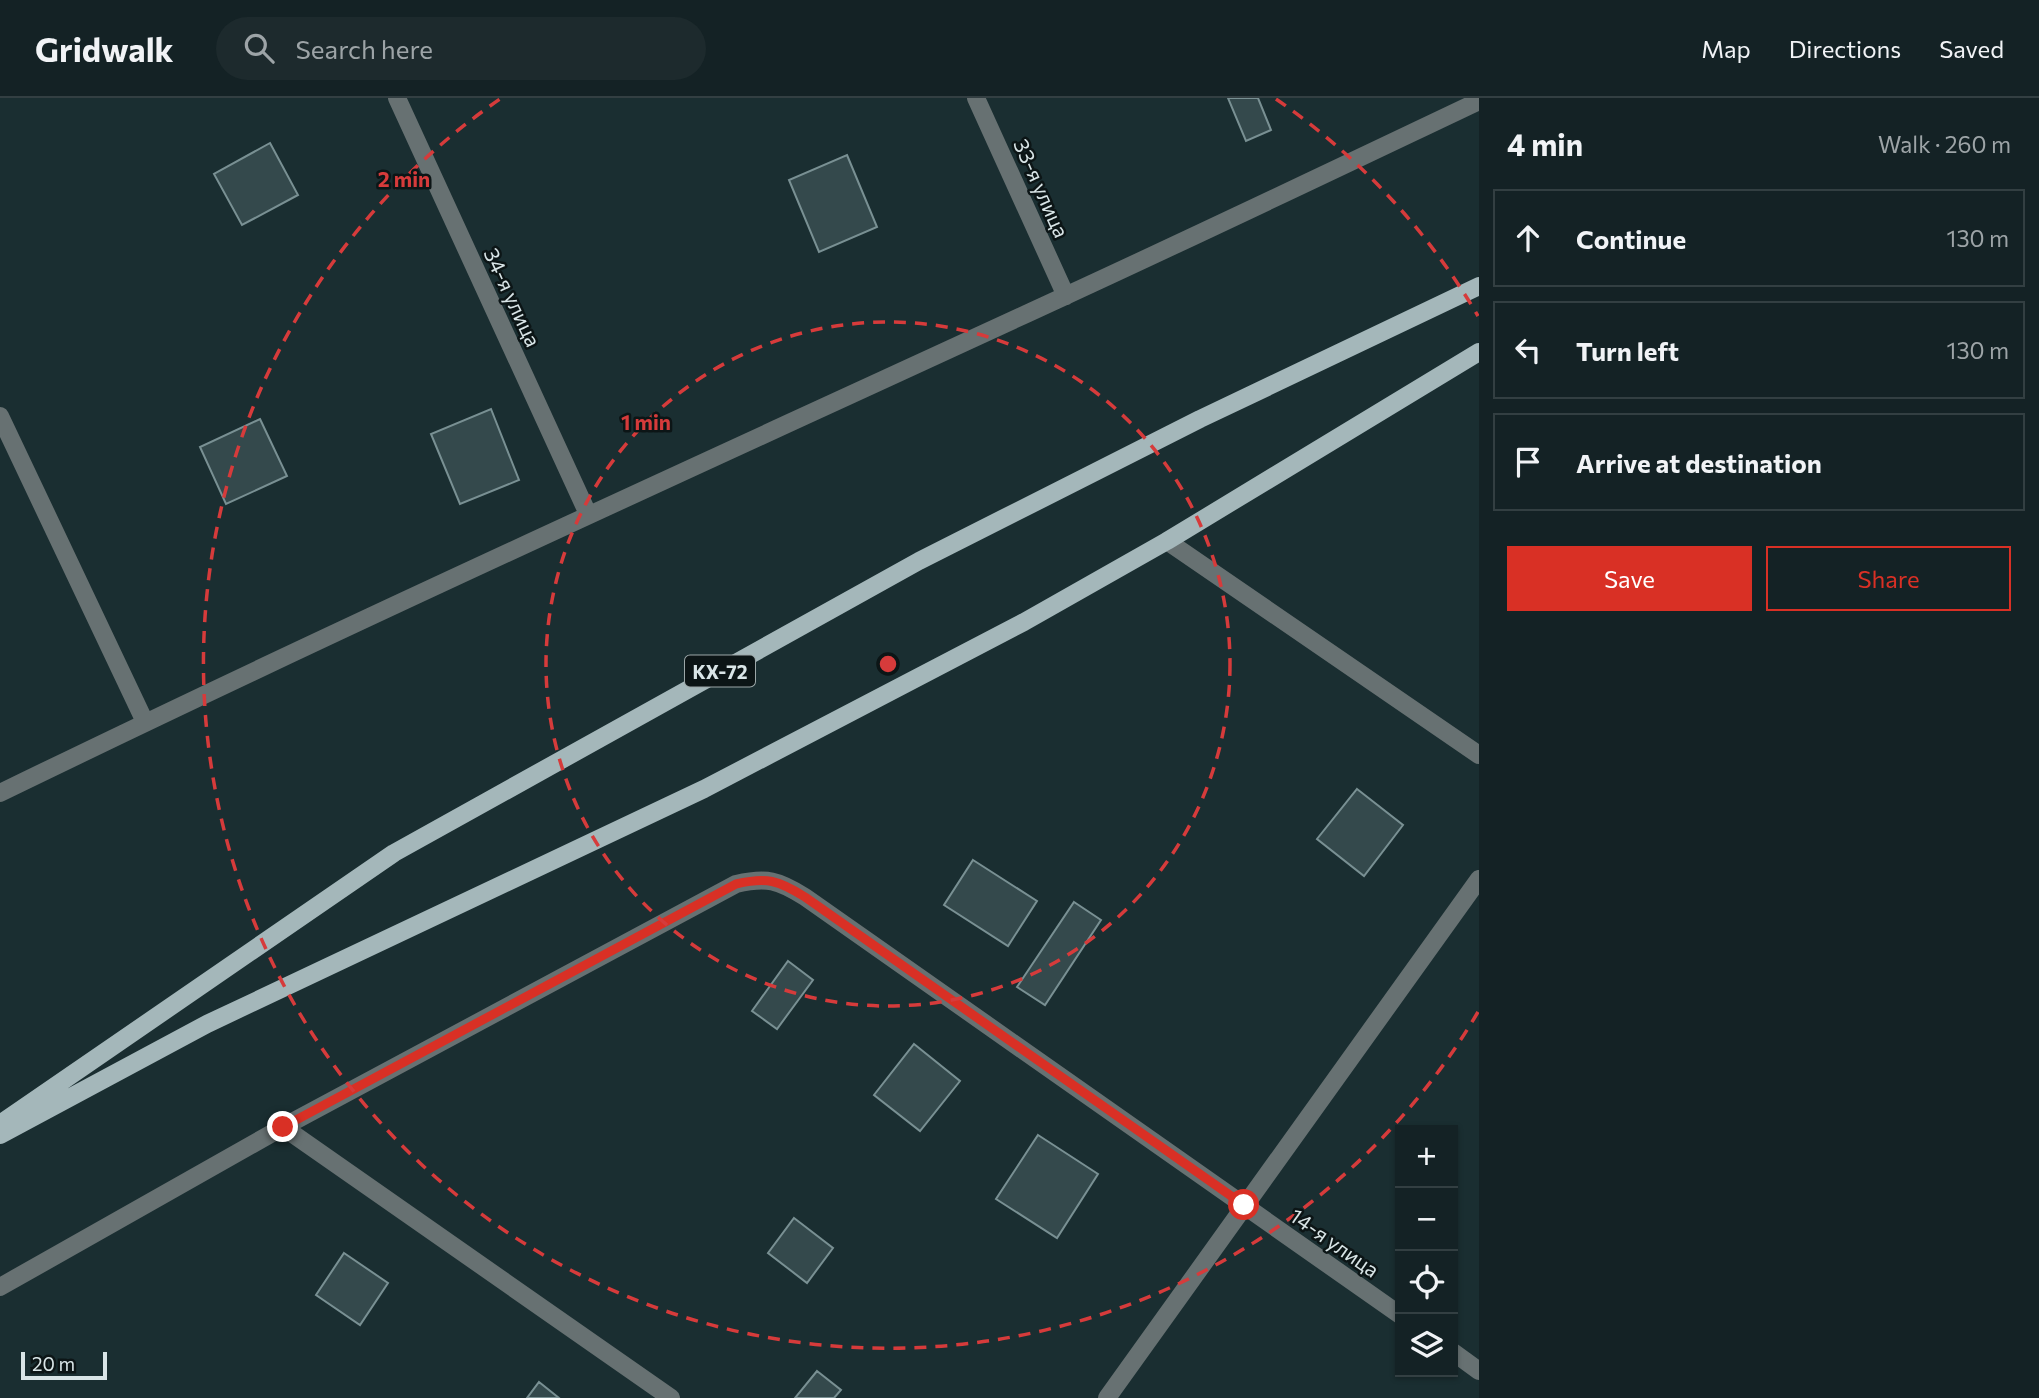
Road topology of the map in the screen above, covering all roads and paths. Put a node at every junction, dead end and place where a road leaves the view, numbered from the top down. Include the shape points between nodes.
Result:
1 (397, 98) edge
2 (976, 98) edge
3 (1479, 101) edge
4 (1479, 286) edge
5 (1066, 296) junction
6 (1479, 352) edge
7 (0, 416) edge
8 (588, 514) junction
9 (1167, 541) junction
10 (145, 722) junction
11 (1479, 755) edge
12 (0, 793) edge
13 (1479, 879) edge
14 (0, 1124) edge
15 (283, 1127) junction
16 (0, 1135) edge
17 (1244, 1205) junction
18 (0, 1287) edge
19 (1399, 1314) edge
20 (1458, 1356) edge
21 (1479, 1371) edge
22 (671, 1398) edge
23 (1107, 1398) edge

1 - 8 street, 34-я улица
2 - 5 street, 33-я улица
3 - 5 street
4 - 14 main road, КХ-72 via 1200,419 919,561 394,853
5 - 8 street
6 - 9 main road
7 - 10 street
8 - 10 street
9 - 11 street
9 - 16 main road via 1024,622 704,789 207,1024
10 - 12 street
13 - 17 street
15 - 17 street, 14-я улица via 736,884 773,880 805,897
15 - 18 street, 14-я улица
15 - 22 street
17 - 19 street, 14-я улица
17 - 23 street
20 - 21 street

